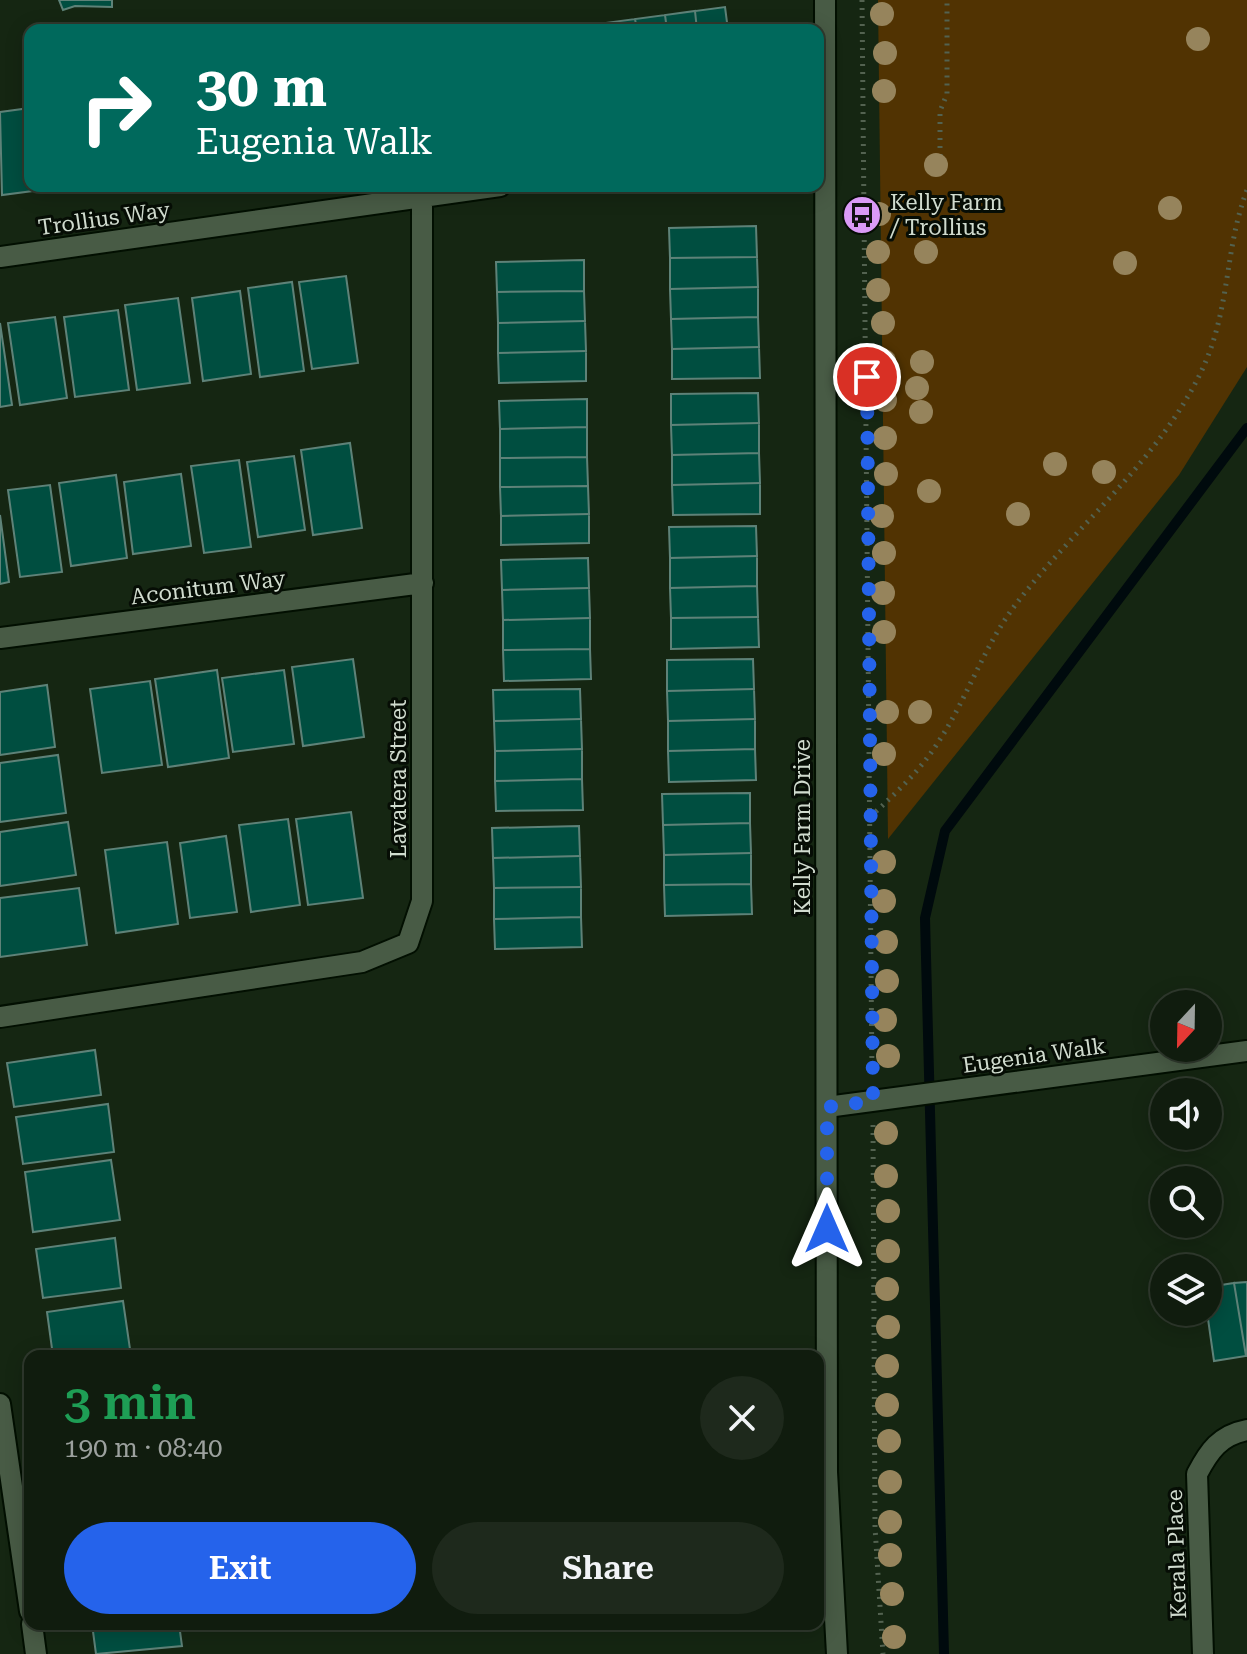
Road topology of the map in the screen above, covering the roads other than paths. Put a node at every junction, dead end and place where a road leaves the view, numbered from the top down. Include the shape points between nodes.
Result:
1 (825, 0) edge
2 (824, 47) edge
3 (457, 192) edge
4 (822, 192) edge
5 (422, 197) junction
6 (0, 257) edge
7 (423, 583) junction
8 (0, 638) edge
9 (0, 1017) edge
10 (1247, 1051) edge
11 (827, 1107) junction
12 (0, 1404) edge
13 (1247, 1430) edge
14 (24, 1570) edge
15 (33, 1630) edge
16 (36, 1654) edge
17 (837, 1654) edge
18 (1203, 1654) edge

1 - 2 street, Kelly Farm Drive
3 - 5 street, Trollius Way
4 - 11 street, Kelly Farm Drive
5 - 6 street, Trollius Way
5 - 7 street, Lavatera Street
7 - 8 street, Aconitum Way
7 - 9 street, Lavatera Street via 422,901 408,943 362,962
10 - 11 street, Eugenia Walk
11 - 17 street, Kelly Farm Drive via 827,1472
12 - 14 street
13 - 18 street, Kerala Place via 1229,1434 1209,1451 1197,1474
15 - 16 street

